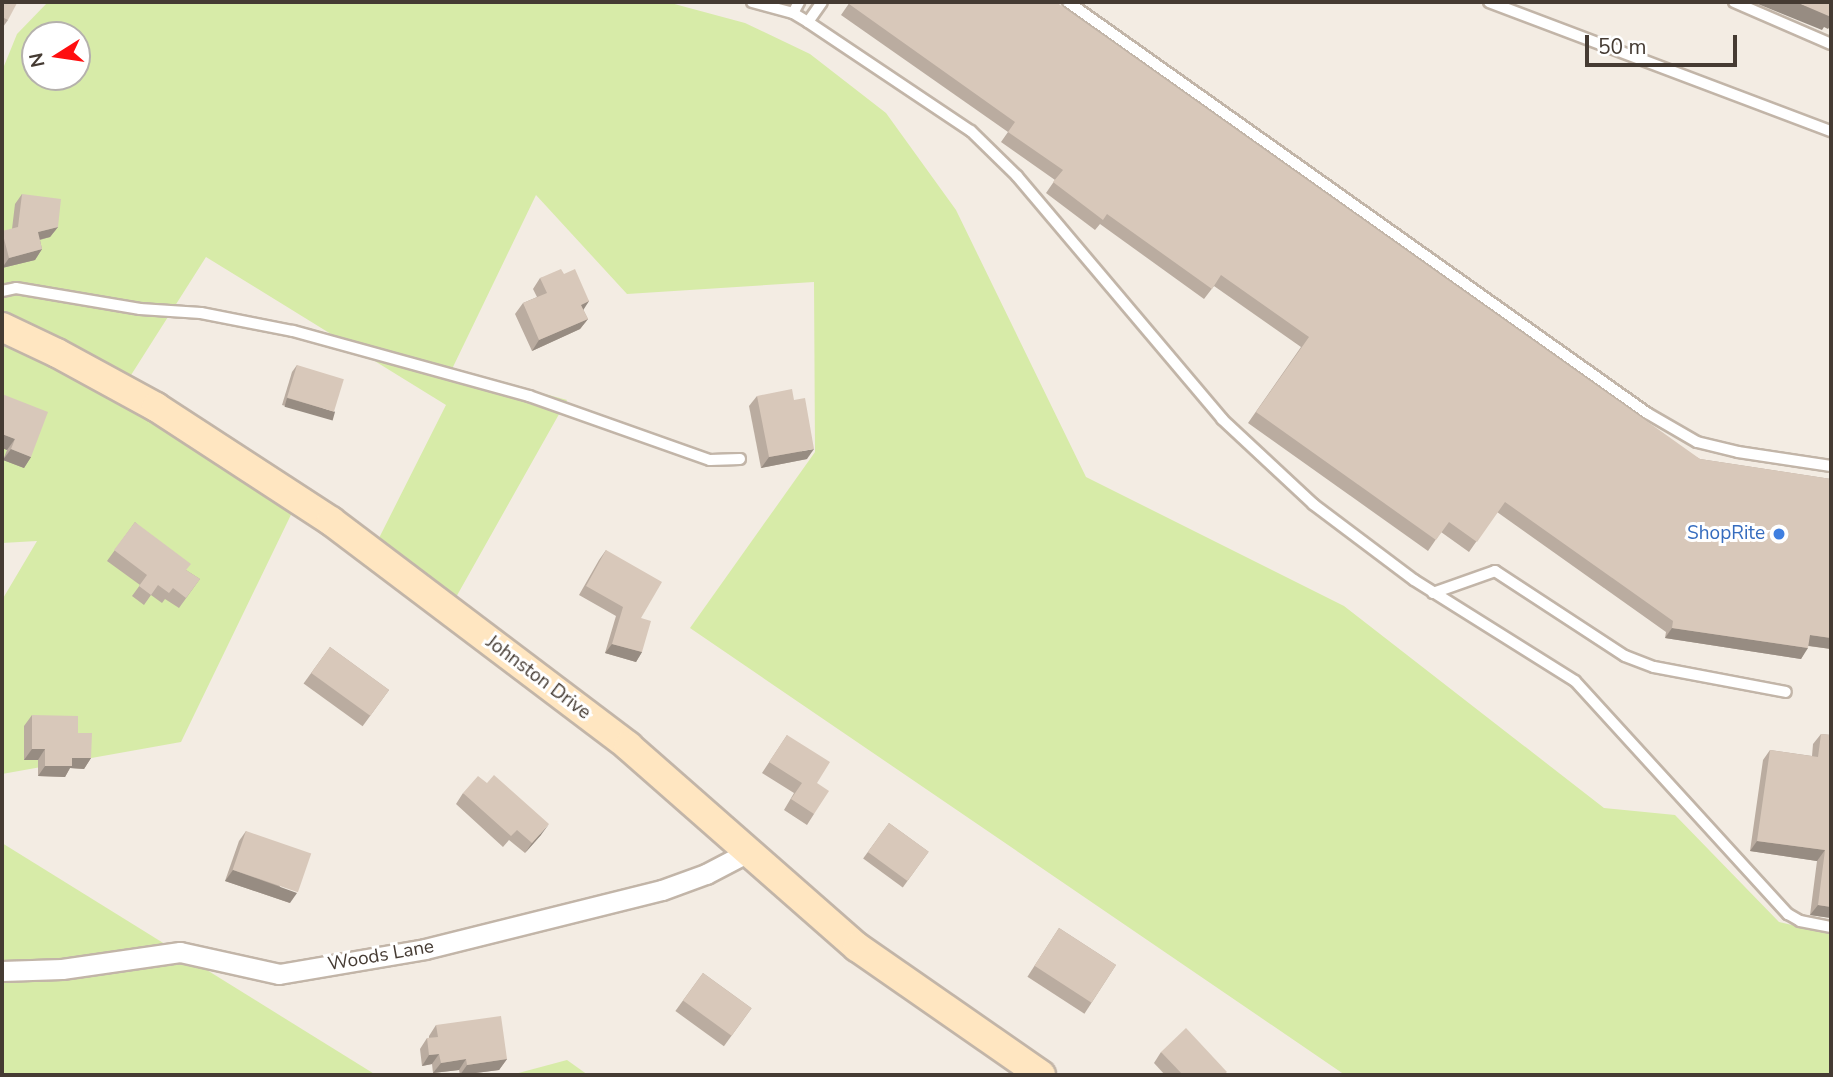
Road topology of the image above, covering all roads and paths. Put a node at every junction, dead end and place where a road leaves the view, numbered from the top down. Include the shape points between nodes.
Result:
1 (752, 2) edge
2 (799, 2) edge
3 (821, 2) edge
4 (1068, 2) edge
5 (1489, 2) edge
6 (1734, 2) edge
7 (793, 13) junction
8 (808, 22) junction
9 (1831, 44) edge
10 (1831, 131) edge
11 (2, 291) edge
12 (2, 327) edge
13 (740, 459) dead end
14 (1831, 466) edge
15 (1433, 593) junction
16 (1786, 692) dead end
17 (748, 852) junction
18 (1831, 927) edge
19 (2, 971) edge
20 (1041, 1075) edge

1 - 7 lane
2 - 7 lane
3 - 8 lane
4 - 14 lane via 1647,413 1697,442
5 - 10 lane
6 - 9 lane
7 - 8 lane
8 - 15 lane via 971,131 1017,176 1222,419 1313,504
11 - 13 lane via 16,288 117,306 201,313 293,331 528,396 709,460
12 - 17 street, Johnston Drive via 156,407 331,521 628,746
15 - 16 lane via 1494,571 1625,656 1654,667
15 - 18 lane via 1575,681 1788,914 1800,922
17 - 19 street, Woods Lane via 662,890 425,949 279,974 180,952 62,969
17 - 20 street, Johnston Drive via 857,947

